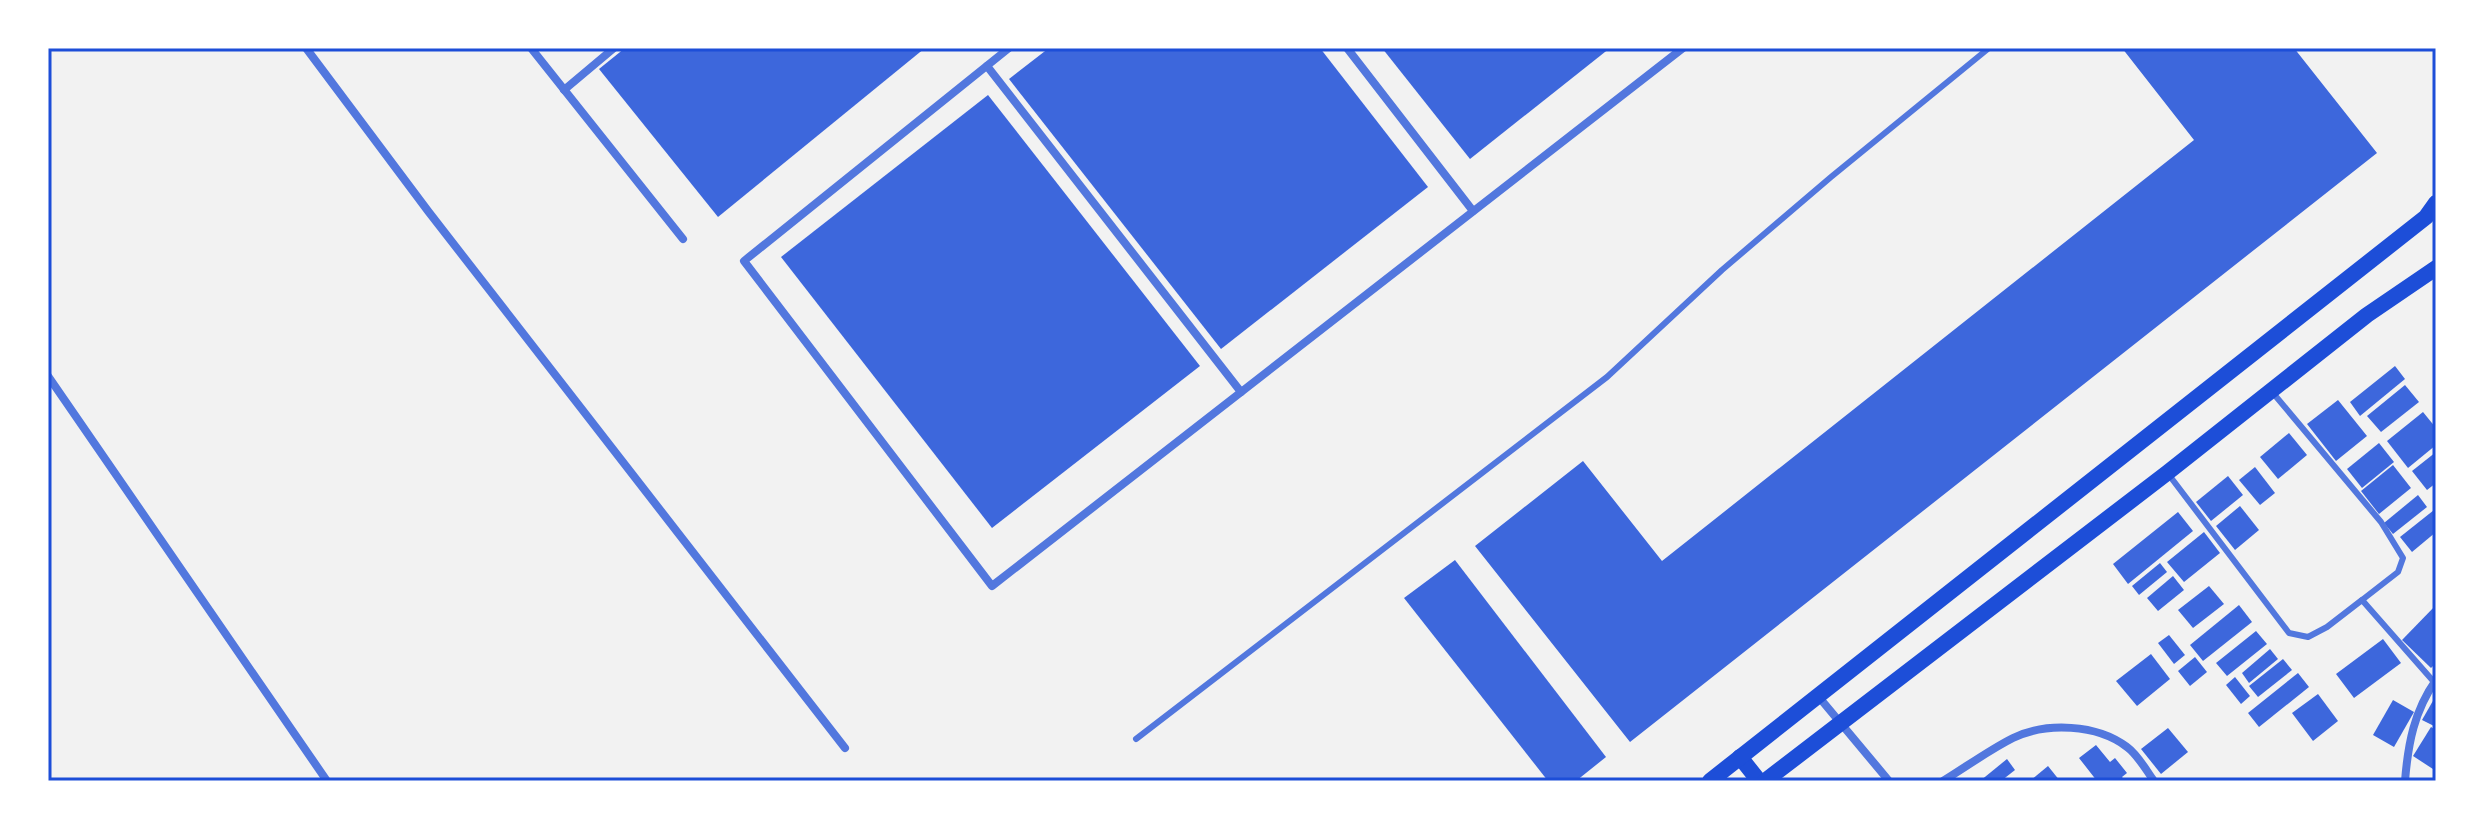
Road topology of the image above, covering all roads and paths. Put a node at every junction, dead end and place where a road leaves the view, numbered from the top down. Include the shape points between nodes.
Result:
1 (306, 48) edge
2 (531, 48) edge
3 (614, 48) edge
4 (1009, 48) edge
5 (1347, 48) edge
6 (1683, 48) edge
7 (1989, 48) edge
8 (987, 66) junction
9 (564, 90) junction
10 (2436, 203) edge
11 (1473, 211) junction
12 (683, 239) dead end
13 (2436, 268) edge
14 (48, 376) edge
15 (2270, 391) junction
16 (1241, 392) junction
17 (2167, 473) junction
18 (2362, 600) junction
19 (2435, 681) edge
20 (1818, 695) junction
21 (1841, 723) junction
22 (1136, 739) dead end
23 (845, 748) dead end
24 (1740, 757) junction
25 (327, 781) edge
26 (1710, 781) edge
27 (1762, 781) edge
28 (1889, 781) edge
29 (1943, 781) edge
30 (2154, 781) edge
31 (2405, 781) edge

1 - 23 street
2 - 9 street
3 - 9 street
4 - 8 street
5 - 11 street
6 - 11 street
7 - 22 lane via 1734,260 1607,377
8 - 16 street
8 - 16 street via 744,261 992,586
9 - 12 street
10 - 20 main road via 2426,217
11 - 16 street
13 - 15 main road
14 - 25 street
15 - 17 main road
15 - 18 lane via 2381,522 2403,558 2398,572
17 - 18 lane via 2289,633 2308,637
17 - 21 main road
18 - 19 lane
19 - 31 street via 2416,715
20 - 21 street
20 - 24 main road
21 - 27 main road
21 - 28 street
24 - 26 main road
24 - 27 main road
29 - 30 street via 2014,738 2069,728 2114,738 2130,749

